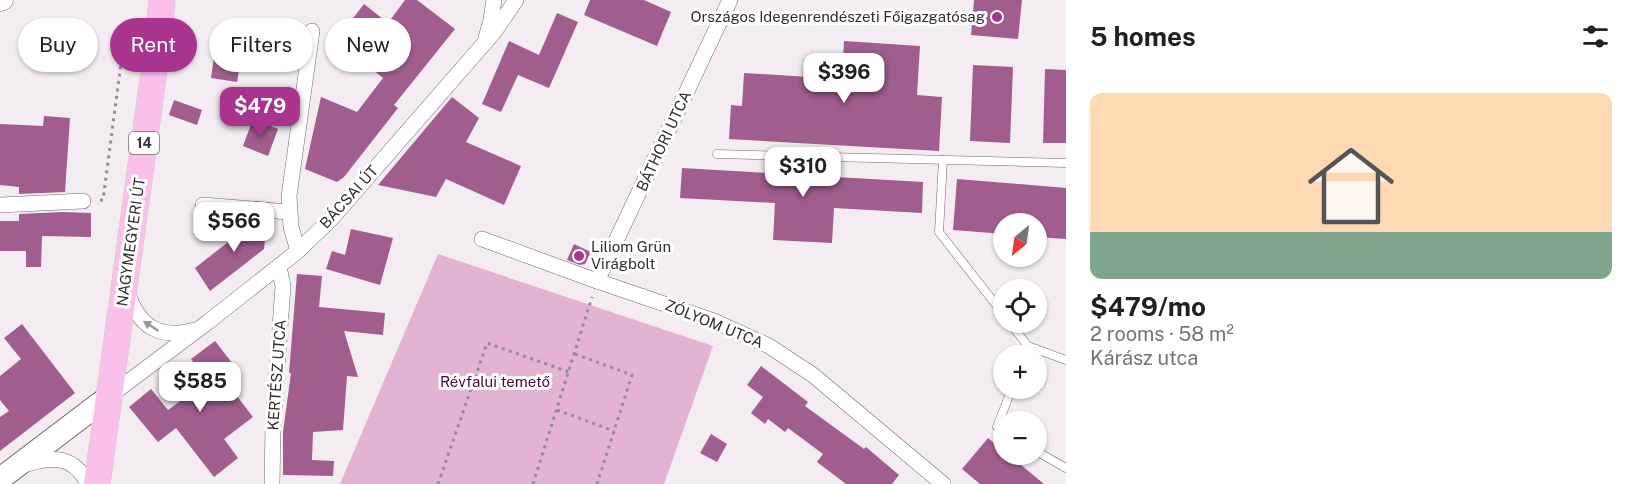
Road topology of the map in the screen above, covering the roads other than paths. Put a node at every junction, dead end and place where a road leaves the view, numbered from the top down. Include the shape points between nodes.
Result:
1 (162, 0) edge
2 (494, 0) edge
3 (516, 0) edge
4 (730, 0) edge
5 (482, 46) junction
6 (306, 72) edge
7 (717, 154) dead end
8 (943, 160) junction
9 (1066, 163) edge
10 (83, 201) dead end
11 (203, 205) dead end
12 (0, 206) edge
13 (289, 213) junction
14 (482, 239) dead end
15 (298, 251) junction
16 (279, 267) junction
17 (597, 281) junction
18 (124, 286) junction
19 (993, 301) edge
20 (198, 330) junction
21 (1018, 333) edge
22 (1027, 345) edge
23 (1047, 353) edge
24 (1066, 360) edge
25 (108, 397) junction
26 (1047, 457) edge
27 (1066, 468) edge
28 (8, 473) edge
29 (88, 484) edge
30 (97, 484) edge
31 (272, 484) edge
32 (943, 484) edge

1 - 18 main road, NAGYMEGYERI ÚT / 14
2 - 5 street, BÁCSAI ÚT
3 - 5 street, BÁCSAI ÚT
4 - 17 street, BÁTHORI UTCA
5 - 15 street, BÁCSAI ÚT via 332,218
6 - 13 street via 290,179
7 - 8 lane
8 - 9 lane
8 - 19 lane via 939,232
10 - 12 street
11 - 13 street
13 - 15 street
14 - 17 street, ZÓLYOM UTCA
15 - 16 street, BÁCSAI ÚT
16 - 20 street, BÁCSAI ÚT
16 - 31 street, KERTÉSZ UTCA via 283,286
17 - 32 street, ZÓLYOM UTCA via 714,321 769,346 813,375
20 -> 18 street via 170,334 154,330 140,318
18 - 25 main road, NAGYMEGYERI ÚT / 14
20 - 25 street, BÁCSAI ÚT
21 - 22 lane
23 - 24 lane
25 - 28 main road, BÁCSAI ÚT
25 - 30 main road, NAGYMEGYERI ÚT / 14
26 - 27 lane
28 - 29 street, BÁCSAI ÚT via 58,458 78,470

